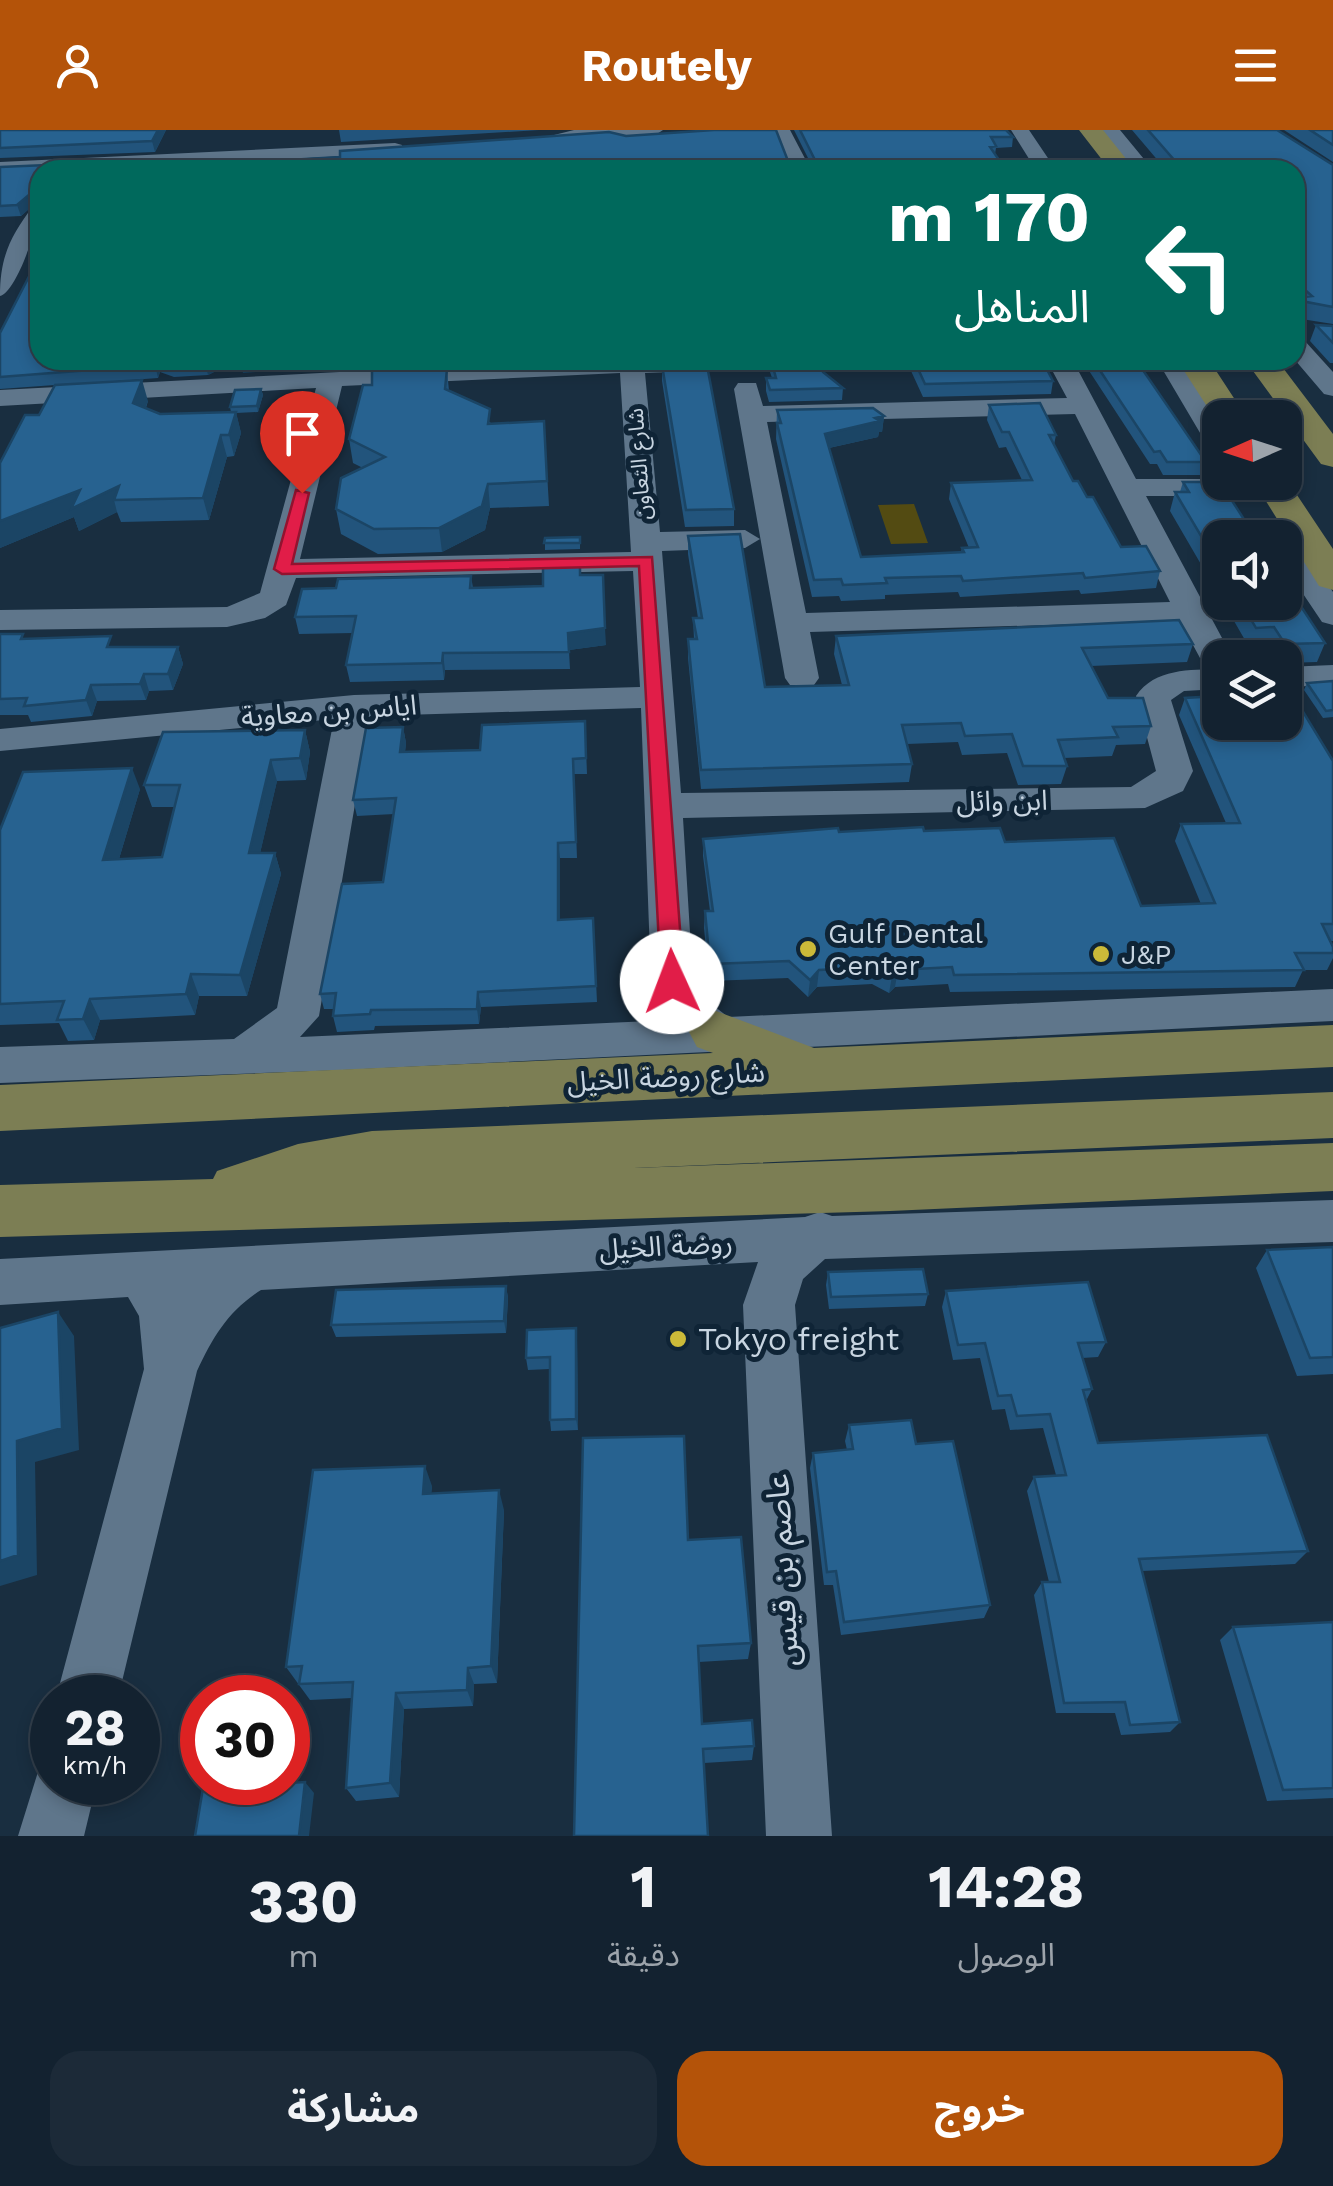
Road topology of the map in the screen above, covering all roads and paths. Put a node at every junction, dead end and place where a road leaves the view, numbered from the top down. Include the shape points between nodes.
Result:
1 (782, 130) edge
2 (1020, 130) edge
3 (1091, 130) edge
4 (1110, 130) edge
5 (1122, 130) edge
6 (643, 132) edge
7 (675, 134) edge
8 (536, 140) edge
9 (420, 147) edge
10 (299, 160) edge
11 (796, 160) edge
12 (1040, 160) edge
13 (1119, 160) edge
14 (1123, 160) edge
15 (1144, 160) edge
16 (30, 169) edge
17 (0, 170) edge
18 (30, 220) edge
19 (9, 241) edge
20 (0, 289) edge
21 (1305, 345) edge
22 (1305, 347) edge
23 (442, 370) edge
24 (648, 370) edge
25 (1181, 370) edge
26 (1229, 370) edge
27 (1268, 370) edge
28 (1066, 372) dead end
29 (236, 373) edge
30 (744, 378) dead end
31 (331, 380) junction
32 (1333, 388) edge
33 (8, 400) edge
34 (1204, 400) edge
35 (1250, 400) edge
36 (1074, 406) junction
37 (1333, 413) edge
38 (752, 414) junction
39 (1333, 457) edge
40 (1202, 470) edge
41 (1302, 470) edge
42 (1123, 480) junction
43 (1202, 482) edge
44 (1324, 500) dead end
45 (775, 538) junction
46 (1152, 538) junction
47 (646, 551) junction
48 (1302, 551) edge
49 (1302, 562) edge
50 (282, 569) junction
51 (1333, 578) edge
52 (1190, 611) junction
53 (1333, 615) edge
54 (0, 620) edge
55 (791, 623) junction
56 (1204, 640) edge
57 (1202, 671) edge
58 (1332, 676) edge
59 (1302, 677) edge
60 (802, 678) dead end
61 (658, 697) junction
62 (354, 706) junction
63 (0, 740) edge
64 (665, 806) junction
65 (672, 982) junction
66 (1333, 1005) edge
67 (298, 1016) junction
68 (716, 1032) junction
69 (606, 1038) junction
70 (1333, 1046) edge
71 (344, 1053) junction
72 (244, 1056) junction
73 (0, 1064) edge
74 (819, 1070) junction
75 (0, 1108) edge
76 (1333, 1115) edge
77 (1333, 1167) edge
78 (890, 1186) junction
79 (200, 1207) junction
80 (0, 1211) edge
81 (1333, 1221) edge
82 (812, 1238) junction
83 (722, 1243) junction
84 (255, 1267) junction
85 (138, 1271) junction
86 (0, 1282) edge
87 (768, 1305) junction
88 (171, 1369) junction
89 (93, 1675) edge
90 (59, 1805) edge
91 (51, 1836) edge
92 (799, 1836) edge

1 - 11 street
2 - 12 street
3 - 13 main road
4 - 14 street
5 - 15 street
6 - 7 street
6 - 8 street
9 - 10 street
16 - 17 street
18 - 19 street
19 - 20 street
21 - 32 street
22 - 37 main road
23 - 31 street
24 - 47 street, شارع التعاون
25 - 34 main road
26 - 35 main road
27 - 39 main road
28 - 36 street
29 - 31 street
29 - 33 street
30 - 38 street
31 - 50 street
36 - 38 street
36 - 42 street
36 - 46 street via 1132,536
38 - 45 street
40 - 42 street
41 - 44 main road
42 - 43 street
42 - 46 street
45 - 47 street
45 - 55 street
46 - 52 street
47 - 50 street
47 - 61 street, شارع التعاون
48 - 51 main road
49 - 53 street
50 - 54 street via 276,598 227,617
52 - 55 street
52 - 56 street
55 - 60 street
57 - 64 street, ابن وائل via 1153,696 1176,760 1167,786 1152,794
58 - 59 street
61 - 62 street, اياس بن معاوية
61 - 64 street, شارع التعاون
62 - 63 street, اياس بن معاوية
62 - 67 street
64 - 65 street, شارع التعاون
65 - 68 street via 684,1006
65 - 69 street via 654,1011
66 - 68 street
67 - 71 street
67 - 72 street
68 - 69 street
68 - 74 main road
69 - 71 street
70 - 74 main road, شارع روضة الخيل
71 - 72 street
72 - 73 street
74 - 75 main road, شارع روضة الخيل
76 - 79 main road via 372,1155 282,1174
77 - 78 main road
78 - 79 main road
78 - 82 street, عاصم بن قيس
79 - 80 main road
81 - 82 street, روضة الخيل
82 - 83 street, روضة الخيل
82 - 87 street, عاصم بن قيس via 782,1266
83 - 84 street, روضة الخيل
83 - 87 street, عاصم بن قيس via 752,1270
84 - 85 street, روضة الخيل
84 - 88 street via 222,1288 197,1316
85 - 86 street, روضة الخيل
85 - 88 street via 164,1310
87 - 92 street, عاصم بن قيس
88 - 89 street
90 - 91 street

